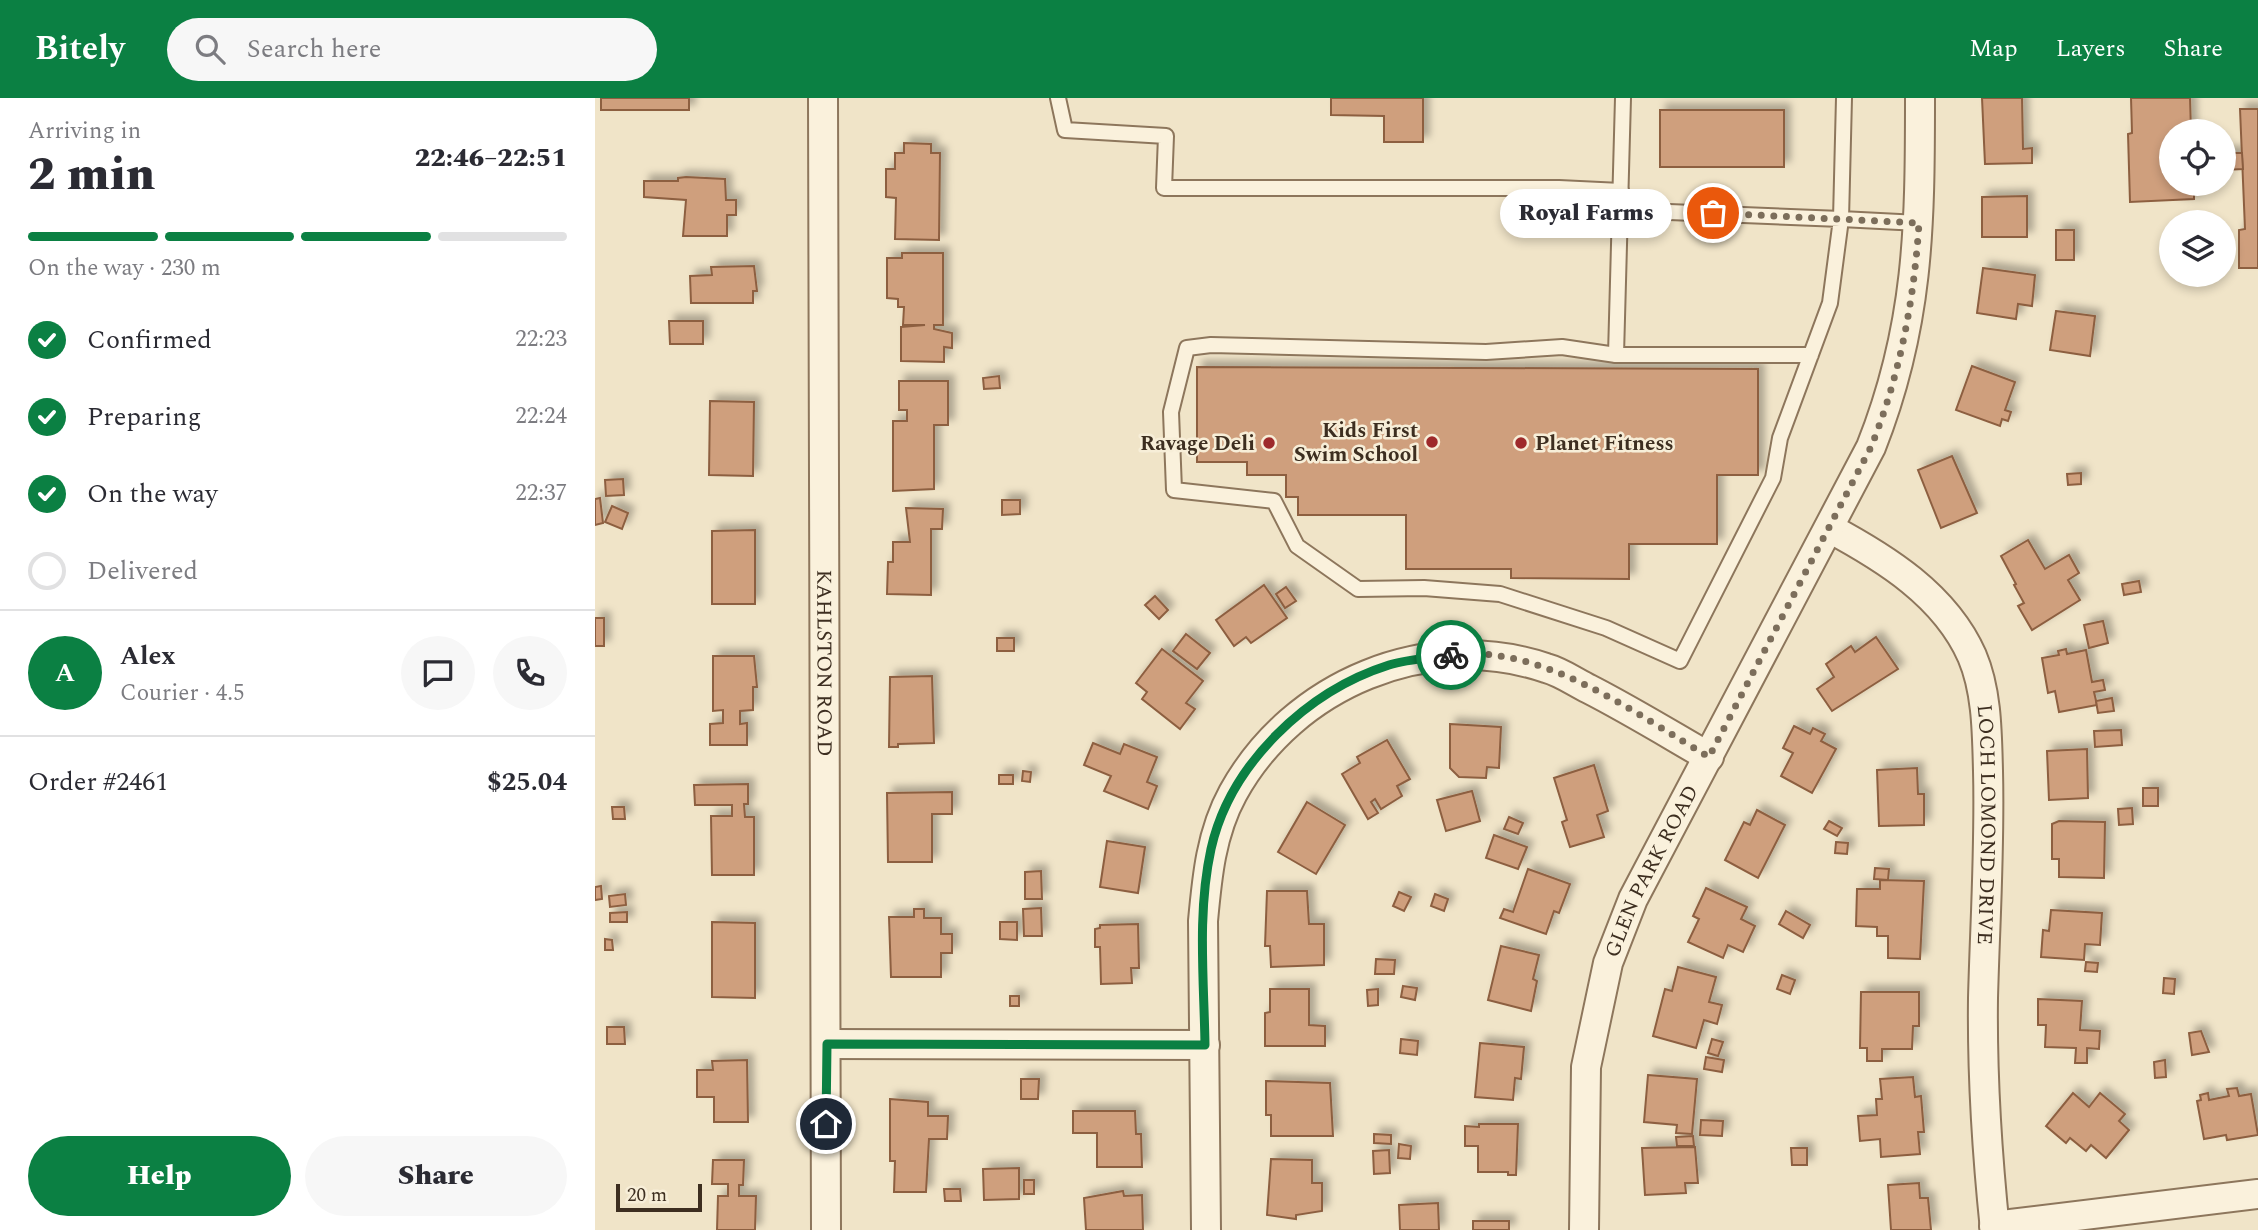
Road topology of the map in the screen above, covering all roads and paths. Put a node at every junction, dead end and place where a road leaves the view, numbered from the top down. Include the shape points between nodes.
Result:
1 (823, 98) edge
2 (1058, 98) edge
3 (1623, 98) edge
4 (1844, 98) edge
5 (1920, 98) edge
6 (1621, 191) junction
7 (1620, 210) junction
8 (1841, 219) junction
9 (1919, 223) junction
10 (1616, 355) junction
11 (1811, 355) junction
12 (1829, 528) junction
13 (1709, 757) junction
14 (827, 1044) junction
15 (1205, 1045) junction
16 (2258, 1194) edge
17 (1994, 1228) edge
18 (826, 1230) edge
19 (1206, 1230) edge
20 (1584, 1230) edge

1 - 14 street, KAHLSTON ROAD
2 - 6 lane via 1065,130 1166,136 1164,188
3 - 6 lane
4 - 8 lane
5 - 9 street, GLEN PARK ROAD
6 - 7 lane
7 - 8 lane
7 - 10 lane
8 - 9 lane
8 - 11 lane via 1830,303
9 - 12 street, GLEN PARK ROAD via 1916,277 1891,395 1871,447
10 - 11 lane
10 - 11 lane via 1562,347 1486,352 1187,348 1171,412 1174,490 1274,501 1297,546 1358,589 1500,594 1606,628 1680,661 1773,478 1780,438
12 - 13 street, GLEN PARK ROAD
12 - 17 street, LOCH LOMOND DRIVE via 1880,556 1920,587 1971,654 1981,681 1990,821 1983,1063
13 - 15 street via 1548,668 1503,657 1459,654 1389,665 1331,690 1260,755 1220,821 1203,922
13 - 20 street, GLEN PARK ROAD via 1633,899 1595,1010 1586,1067
14 - 15 street
14 - 18 street, KAHLSTON ROAD
15 - 19 street
16 - 17 street

